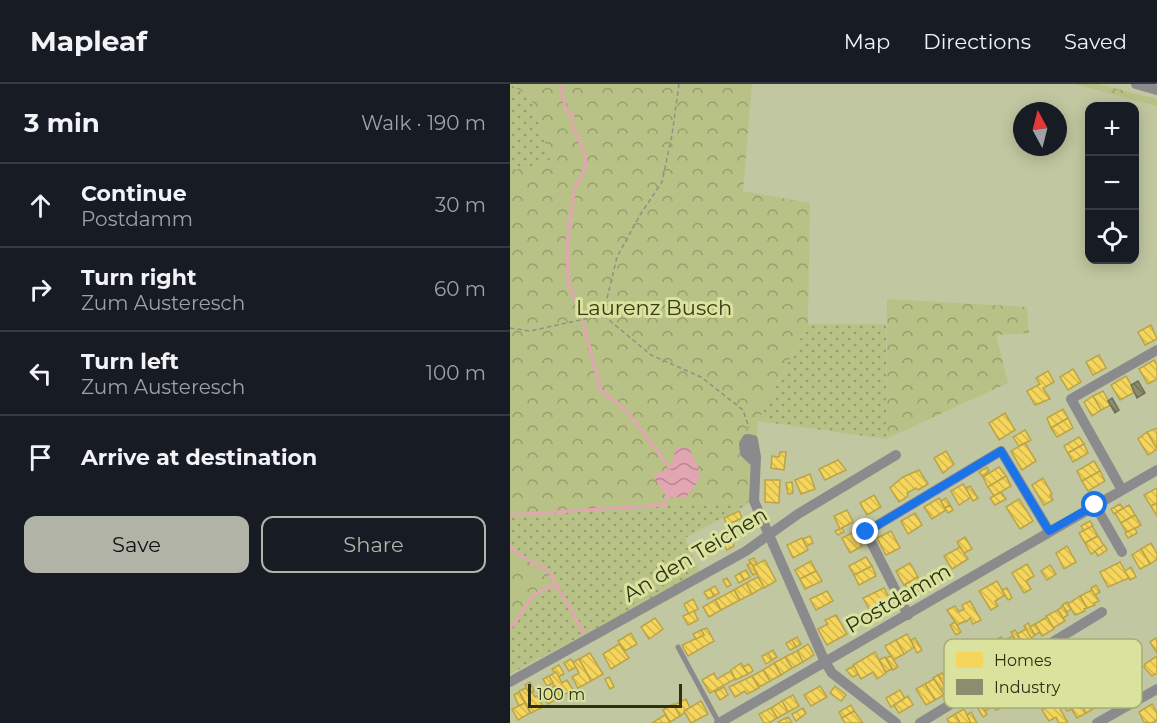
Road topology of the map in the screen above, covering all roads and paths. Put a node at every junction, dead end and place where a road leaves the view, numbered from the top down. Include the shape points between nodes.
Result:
1 (679, 84) edge
2 (1136, 84) edge
3 (1157, 90) edge
4 (603, 315) junction
5 (510, 327) edge
6 (1157, 350) edge
7 (753, 440) joint
8 (896, 455) dead end
9 (1157, 470) edge
10 (1122, 490) junction
11 (1095, 505) junction
12 (1049, 531) junction
13 (769, 535) junction
14 (1122, 552) dead end
15 (1102, 612) dead end
16 (908, 615) junction
17 (1058, 639) edge
18 (678, 647) dead end
19 (825, 662) junction
20 (510, 682) edge
21 (1157, 689) edge
22 (1142, 698) edge
23 (945, 708) edge
24 (1123, 708) edge
25 (719, 723) edge
26 (896, 723) edge
27 (920, 723) edge
28 (1097, 723) edge

1 - 4 path via 662,182 617,257
2 - 3 street
4 - 5 path via 530,331
4 - 7 path via 651,355 701,377 743,410
6 - 10 street via 1071,399
7 - 13 street via 747,439 745,453 755,462 754,501
8 - 13 street, An den Teichen
9 - 10 street, Postdamm
10 - 11 street, Postdamm
11 - 12 street, Postdamm
11 - 14 street
12 - 16 street, Postdamm
12 - 16 street via 1001,451 866,532
13 - 19 street
13 - 20 street, An den Teichen
15 - 17 street
16 - 19 street, Postdamm
18 - 25 lane, Postdamm
19 - 25 street, Postdamm
19 - 26 street via 832,673
21 - 22 street
23 - 27 street
24 - 28 street

